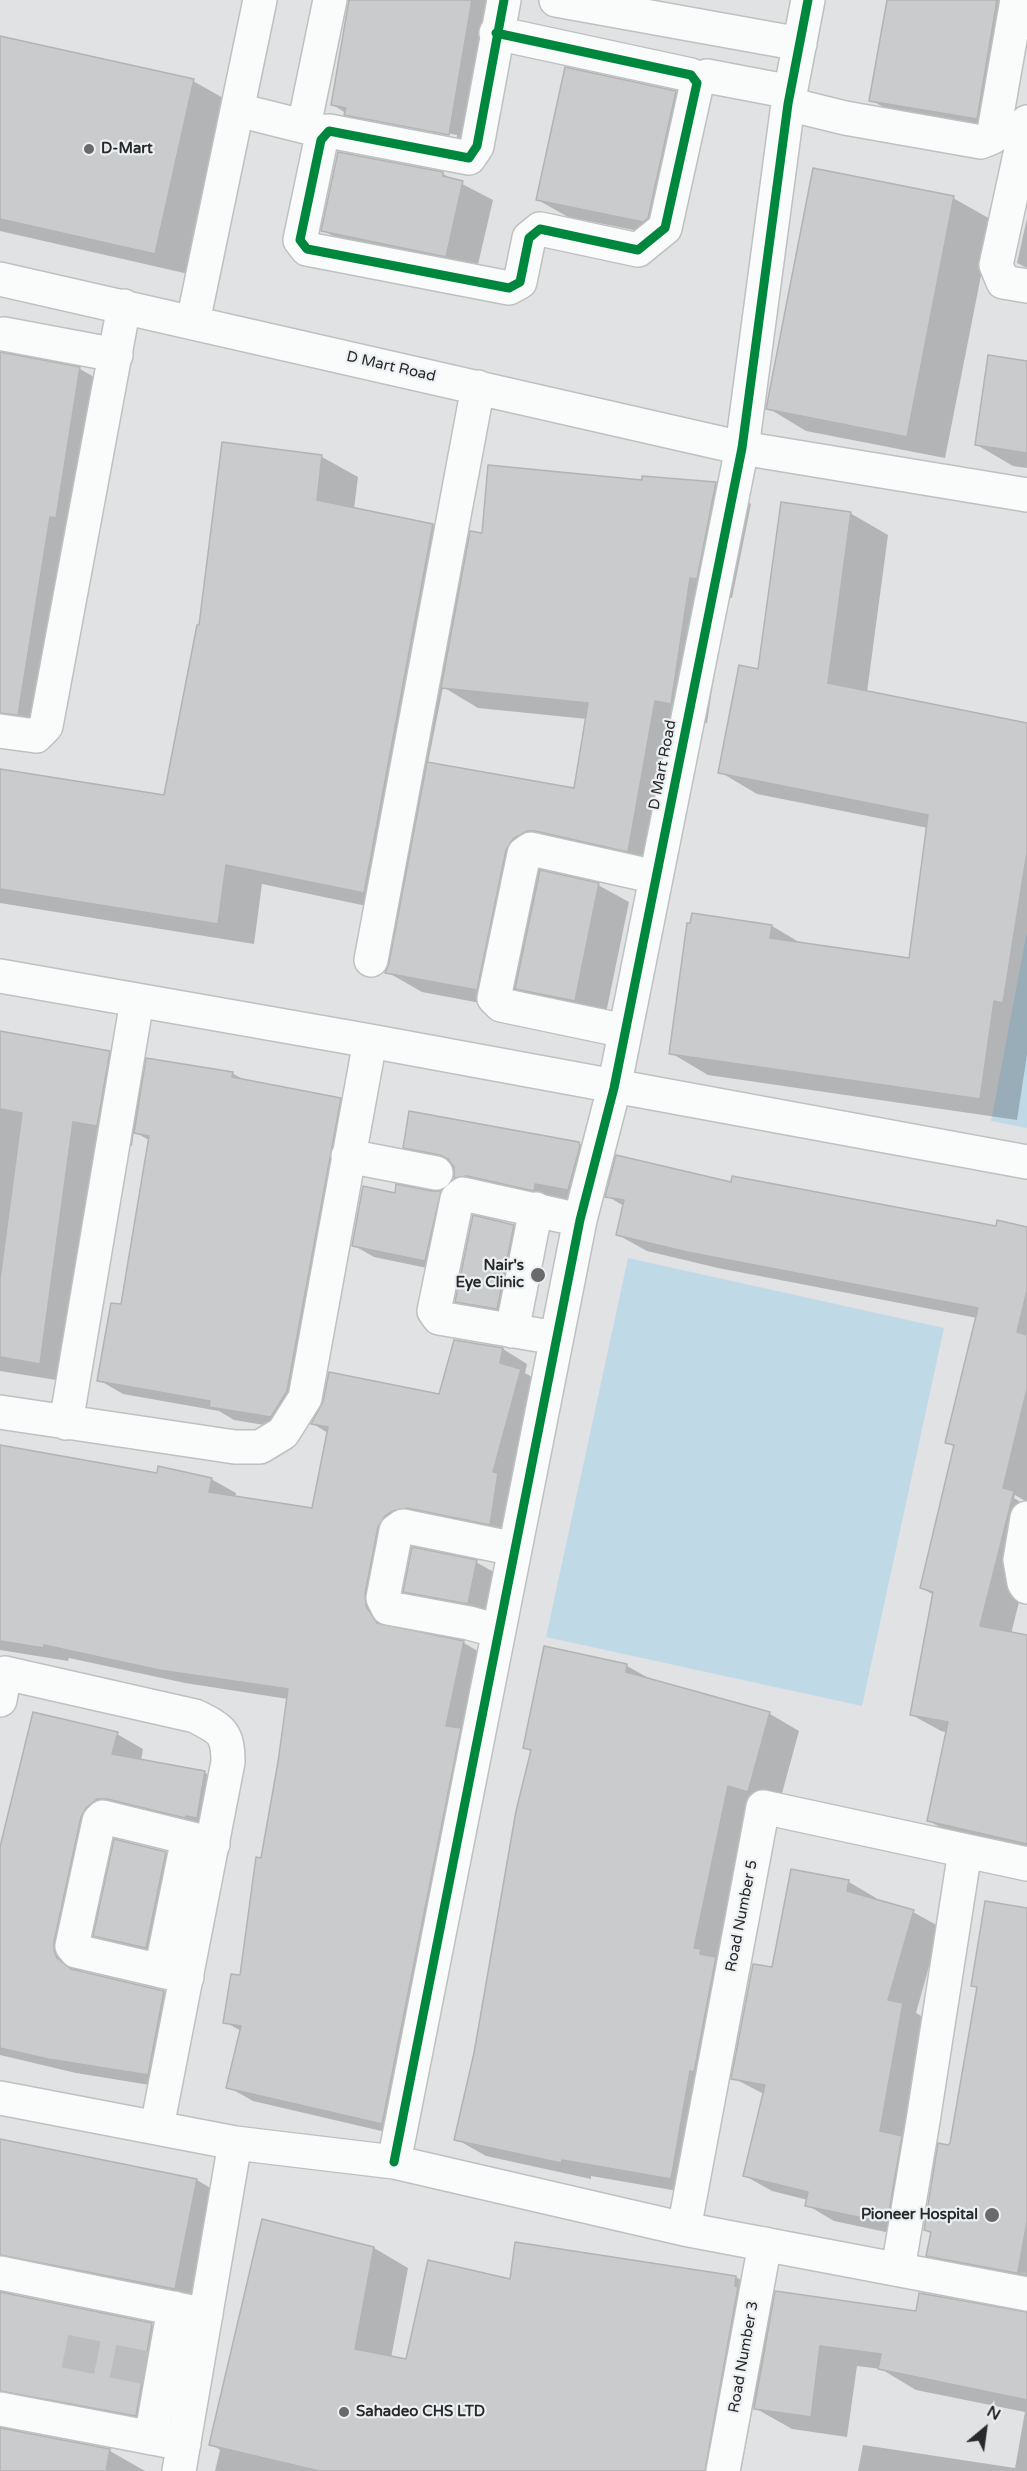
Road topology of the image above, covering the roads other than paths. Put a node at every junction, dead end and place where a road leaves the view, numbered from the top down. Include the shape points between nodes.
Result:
1 (260, 0) edge
2 (330, 0) edge
3 (504, 0) edge
4 (556, 0) edge
5 (808, 0) edge
6 (1017, 0) edge
7 (496, 33) junction
8 (800, 44) junction
9 (707, 76) dead end
10 (789, 98) junction
11 (238, 110) junction
12 (1027, 122) edge
13 (0, 279) edge
14 (1027, 286) edge
15 (124, 306) junction
16 (193, 321) junction
17 (4, 334) dead end
18 (116, 355) junction
19 (478, 387) junction
20 (742, 448) junction
21 (1027, 495) edge
22 (0, 731) edge
23 (656, 877) junction
24 (371, 960) dead end
25 (0, 976) edge
26 (137, 1000) junction
27 (625, 1031) junction
28 (370, 1041) junction
29 (614, 1088) junction
30 (348, 1156) junction
31 (1027, 1162) edge
32 (436, 1173) dead end
33 (535, 1218) junction
34 (578, 1228) junction
35 (512, 1330) junction
36 (556, 1338) junction
37 (0, 1412) edge
38 (66, 1423) junction
39 (1027, 1518) edge
40 (515, 1549) junction
41 (1027, 1587) edge
42 (498, 1631) junction
43 (2, 1682) edge
44 (200, 1841) junction
45 (965, 1851) junction
46 (1027, 1864) edge
47 (174, 1974) junction
48 (0, 2098) edge
49 (157, 2127) junction
50 (235, 2143) junction
51 (394, 2162) junction
52 (684, 2229) junction
53 (765, 2244) junction
54 (898, 2269) junction
55 (0, 2272) edge
56 (1027, 2294) edge
57 (174, 2308) junction
58 (206, 2315) junction
59 (162, 2371) junction
60 (195, 2377) junction
61 (0, 2409) edge
62 (151, 2438) junction
63 (181, 2458) edge
64 (723, 2471) edge

1 - 11 street
2 - 11 street via 311,128
3 - 7 street
4 - 8 street
5 - 8 street
6 - 10 street via 993,137 981,142 845,118
7 - 7 street via 477,146 468,159 329,131 321,140 300,240 307,249 509,288 519,282 529,238 540,229 638,250 665,228 697,83 691,75
8 - 10 street
9 - 10 street
10 - 20 street
11 - 16 street
12 - 14 street via 996,265 1003,282
13 - 15 street, D Mart Road
15 - 16 street, D Mart Road
15 - 18 street
16 - 19 street, D Mart Road
17 - 18 street
18 - 22 street via 46,726 36,736
19 - 20 street, D Mart Road
19 - 24 street
20 - 21 street
20 - 23 street, D Mart Road
23 - 27 street, D Mart Road
23 - 27 street via 531,849 524,854 494,998 501,1005
25 - 26 street
26 - 28 street
26 - 38 street
27 - 29 street, D Mart Road
28 - 29 street
28 - 30 street
29 - 31 street
29 - 34 street, D Mart Road
30 - 32 street
30 - 38 street via 305,1398 283,1433 260,1447 235,1447
33 - 34 street
33 - 35 street
33 - 35 street via 463,1194 457,1198 445,1255 434,1311 439,1318
34 - 36 street, D Mart Road
35 - 36 street
36 - 40 street, D Mart Road
37 - 38 street
39 - 41 street via 1020,1560
40 - 42 street, D Mart Road
40 - 42 street via 403,1526 396,1531 383,1598 388,1608
42 - 51 street, D Mart Road
43 - 44 street via 195,1716 214,1725 228,1742 228,1762
44 - 47 street
44 - 47 street via 103,1817 72,1946 76,1951
45 - 46 street
45 - 52 street, Road Number 5 via 763,1807
45 - 54 street
47 - 49 street
48 - 49 street
49 - 50 street
50 - 51 street
50 - 58 street
51 - 52 street
52 - 53 street
53 - 54 street
53 - 64 street, Road Number 3
54 - 56 street
55 - 57 street
57 - 58 street
57 - 59 street
58 - 60 street
59 - 60 street
59 - 62 street
60 - 63 street
61 - 62 street
62 - 63 street

